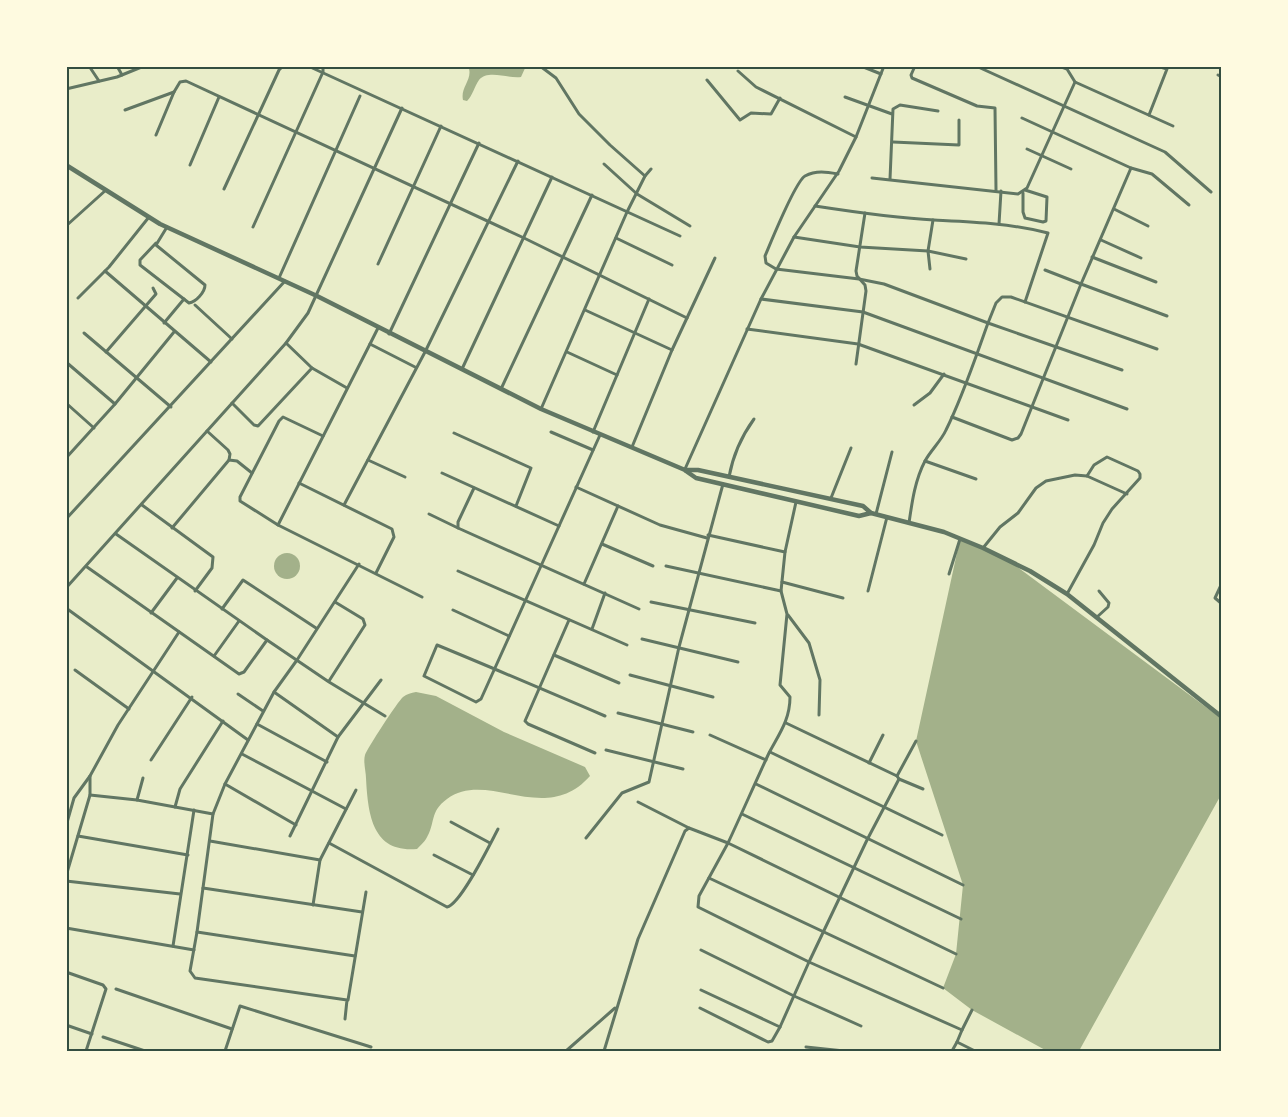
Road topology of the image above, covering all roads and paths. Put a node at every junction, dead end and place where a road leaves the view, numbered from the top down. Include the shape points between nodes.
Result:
1 (89, 66) edge
2 (117, 66) edge
3 (144, 66) edge
4 (283, 66) edge
5 (308, 66) edge
6 (322, 66) edge
7 (540, 66) edge
8 (861, 66) edge
9 (884, 66) edge
10 (915, 66) edge
11 (976, 66) edge
12 (1059, 66) edge
13 (1157, 66) edge
14 (1168, 68) edge
15 (738, 71) dead end
16 (323, 72) junction
17 (881, 74) junction
18 (122, 75) junction
19 (707, 80) dead end
20 (99, 81) junction
21 (1075, 81) junction
22 (66, 89) edge
23 (174, 92) junction
24 (360, 96) dead end
25 (845, 96) dead end
26 (219, 97) junction
27 (780, 98) junction
28 (1064, 105) junction
29 (869, 106) junction
30 (402, 108) junction
31 (125, 110) dead end
32 (938, 111) dead end
33 (892, 114) junction
34 (1149, 115) junction
35 (259, 116) junction
36 (1022, 118) dead end
37 (959, 120) dead end
38 (441, 126) junction
39 (1173, 126) dead end
40 (1052, 131) junction
41 (298, 132) junction
42 (156, 135) dead end
43 (856, 137) junction
44 (893, 142) junction
45 (479, 143) junction
46 (1027, 149) dead end
47 (336, 150) junction
48 (1041, 155) junction
49 (519, 161) junction
50 (604, 164) dead end
51 (66, 165) edge
52 (190, 165) dead end
53 (375, 168) junction
54 (1131, 168) junction
55 (651, 169) dead end
56 (1071, 169) dead end
57 (838, 174) junction
58 (645, 176) junction
59 (552, 177) junction
60 (872, 178) dead end
61 (890, 180) junction
62 (414, 187) junction
63 (224, 189) dead end
64 (106, 190) junction
65 (996, 190) junction
66 (1001, 191) junction
67 (1024, 191) junction
68 (1210, 192) dead end
69 (637, 194) junction
70 (592, 195) junction
71 (450, 204) junction
72 (1189, 205) dead end
73 (815, 206) junction
74 (1114, 209) junction
75 (627, 212) junction
76 (865, 213) junction
77 (149, 217) junction
78 (933, 220) junction
79 (489, 222) junction
80 (999, 224) junction
81 (66, 226) edge
82 (690, 226) dead end
83 (1148, 226) dead end
84 (166, 227) junction
85 (253, 227) dead end
86 (680, 237) dead end
87 (794, 237) junction
88 (524, 238) junction
89 (616, 238) junction
90 (1101, 240) junction
91 (156, 243) junction
92 (860, 247) junction
93 (928, 251) junction
94 (562, 257) junction
95 (1092, 257) junction
96 (715, 258) dead end
97 (1141, 258) dead end
98 (966, 259) dead end
99 (378, 264) dead end
100 (672, 265) dead end
101 (777, 269) junction
102 (930, 269) dead end
103 (1045, 270) dead end
104 (105, 271) junction
105 (601, 275) junction
106 (279, 278) junction
107 (859, 279) junction
108 (285, 281) junction
109 (1156, 282) dead end
110 (1081, 284) junction
111 (153, 288) dead end
112 (317, 296) junction
113 (78, 298) dead end
114 (184, 299) junction
115 (649, 299) junction
116 (761, 299) junction
117 (1025, 302) junction
118 (195, 305) dead end
119 (145, 306) junction
120 (585, 310) junction
121 (863, 312) junction
122 (1167, 316) dead end
123 (1067, 317) junction
124 (687, 318) junction
125 (164, 323) junction
126 (988, 323) junction
127 (378, 328) junction
128 (747, 329) junction
129 (174, 332) junction
130 (84, 333) dead end
131 (634, 333) junction
132 (389, 334) junction
133 (232, 339) junction
134 (286, 343) junction
135 (370, 344) junction
136 (858, 344) junction
137 (1055, 346) junction
138 (1157, 349) dead end
139 (672, 350) junction
140 (106, 352) junction
141 (425, 352) junction
142 (566, 352) junction
143 (977, 354) junction
144 (66, 362) edge
145 (211, 362) junction
146 (856, 364) dead end
147 (312, 368) junction
148 (415, 368) junction
149 (462, 369) junction
150 (1122, 370) dead end
151 (944, 374) junction
152 (617, 375) junction
153 (136, 378) junction
154 (1044, 379) junction
155 (967, 383) junction
156 (347, 388) junction
157 (501, 389) junction
158 (66, 403) edge
159 (232, 403) junction
160 (115, 404) junction
161 (914, 405) dead end
162 (171, 407) junction
163 (1033, 407) junction
164 (541, 409) junction
165 (1127, 409) dead end
166 (952, 417) junction
167 (754, 419) dead end
168 (1068, 420) dead end
169 (93, 428) junction
170 (207, 431) junction
171 (551, 432) dead end
172 (593, 432) junction
173 (454, 433) dead end
174 (600, 435) junction
175 (323, 436) junction
176 (632, 447) junction
177 (851, 448) dead end
178 (593, 450) junction
179 (891, 452) dead end
180 (66, 458) edge
181 (229, 460) junction
182 (368, 460) junction
183 (926, 461) junction
184 (685, 470) junction
185 (252, 473) junction
186 (442, 473) dead end
187 (1087, 476) junction
188 (405, 477) dead end
189 (729, 477) junction
190 (976, 479) dead end
191 (299, 483) junction
192 (723, 484) junction
193 (576, 487) junction
194 (474, 488) junction
195 (1127, 494) junction
196 (828, 497) junction
197 (797, 501) junction
198 (142, 504) junction
199 (344, 505) junction
200 (516, 506) junction
201 (618, 506) junction
202 (823, 506) junction
203 (429, 514) dead end
204 (874, 514) junction
205 (887, 517) junction
206 (66, 519) edge
207 (909, 523) junction
208 (278, 525) junction
209 (559, 526) junction
210 (172, 528) junction
211 (458, 528) junction
212 (116, 534) junction
213 (708, 536) junction
214 (960, 539) junction
215 (602, 544) junction
216 (983, 548) junction
217 (785, 552) junction
218 (359, 564) junction
219 (542, 564) junction
220 (653, 566) dead end
221 (666, 566) dead end
222 (87, 567) junction
223 (458, 571) dead end
224 (376, 573) junction
225 (698, 574) junction
226 (949, 574) dead end
227 (177, 578) junction
228 (782, 582) junction
229 (1222, 583) edge
230 (584, 584) junction
231 (66, 588) edge
232 (195, 591) junction
233 (781, 591) junction
234 (868, 591) dead end
235 (1100, 591) dead end
236 (605, 593) junction
237 (1067, 594) junction
238 (422, 597) dead end
239 (843, 598) dead end
240 (525, 601) junction
241 (335, 602) junction
242 (651, 602) dead end
243 (1222, 604) edge
244 (66, 608) edge
245 (222, 609) junction
246 (639, 609) dead end
247 (453, 610) dead end
248 (689, 610) junction
249 (152, 613) junction
250 (787, 614) junction
251 (1096, 617) junction
252 (569, 620) junction
253 (239, 621) junction
254 (755, 623) dead end
255 (316, 628) junction
256 (592, 629) junction
257 (179, 632) junction
258 (509, 636) junction
259 (642, 639) dead end
260 (267, 640) junction
261 (627, 645) dead end
262 (679, 647) junction
263 (554, 655) junction
264 (214, 657) junction
265 (297, 660) junction
266 (738, 663) dead end
267 (495, 669) junction
268 (75, 670) dead end
269 (154, 670) junction
270 (630, 675) dead end
271 (381, 680) dead end
272 (329, 682) junction
273 (619, 683) dead end
274 (539, 687) junction
275 (672, 687) junction
276 (274, 692) junction
277 (238, 694) dead end
278 (192, 697) junction
279 (713, 697) dead end
280 (364, 702) junction
281 (129, 709) junction
282 (263, 711) junction
283 (618, 712) dead end
284 (819, 715) dead end
285 (385, 716) dead end
286 (605, 716) dead end
287 (1222, 717) edge
288 (223, 721) junction
289 (786, 723) junction
290 (257, 724) junction
291 (663, 725) junction
292 (693, 732) dead end
293 (710, 735) dead end
294 (882, 735) dead end
295 (338, 737) junction
296 (248, 740) junction
297 (916, 741) dead end
298 (606, 750) dead end
299 (770, 752) junction
300 (595, 753) dead end
301 (242, 754) junction
302 (151, 760) dead end
303 (766, 760) junction
304 (327, 762) junction
305 (655, 762) junction
306 (869, 763) junction
307 (683, 769) dead end
308 (90, 776) junction
309 (143, 778) dead end
310 (898, 778) junction
311 (225, 784) junction
312 (756, 784) junction
313 (923, 789) dead end
314 (356, 790) dead end
315 (313, 791) junction
316 (90, 795) junction
317 (137, 800) junction
318 (638, 802) dead end
319 (175, 807) junction
320 (884, 808) junction
321 (346, 809) junction
322 (194, 810) junction
323 (213, 814) junction
324 (742, 814) junction
325 (451, 822) dead end
326 (296, 825) junction
327 (66, 826) edge
328 (689, 828) junction
329 (498, 829) dead end
330 (942, 835) dead end
331 (78, 836) junction
332 (290, 836) dead end
333 (586, 837) dead end
334 (867, 840) junction
335 (210, 841) junction
336 (329, 843) junction
337 (490, 843) junction
338 (728, 843) junction
339 (188, 855) junction
340 (434, 855) dead end
341 (320, 860) junction
342 (854, 869) junction
343 (473, 875) junction
344 (66, 876) edge
345 (709, 878) junction
346 (66, 881) edge
347 (963, 885) dead end
348 (203, 888) junction
349 (366, 892) dead end
350 (180, 894) junction
351 (840, 897) junction
352 (313, 905) junction
353 (362, 912) junction
354 (961, 919) dead end
355 (66, 928) edge
356 (197, 932) junction
357 (824, 932) junction
358 (173, 946) junction
359 (194, 950) junction
360 (701, 950) dead end
361 (956, 954) dead end
362 (355, 956) junction
363 (809, 962) junction
364 (66, 972) edge
365 (943, 988) dead end
366 (116, 989) dead end
367 (701, 990) dead end
368 (794, 996) junction
369 (347, 1000) junction
370 (617, 1007) junction
371 (700, 1008) dead end
372 (972, 1010) dead end
373 (345, 1019) dead end
374 (66, 1025) edge
375 (861, 1026) dead end
376 (780, 1027) junction
377 (232, 1029) junction
378 (962, 1030) junction
379 (92, 1034) junction
380 (103, 1037) dead end
381 (957, 1042) junction
382 (371, 1047) dead end
383 (806, 1047) dead end
384 (225, 1050) edge
385 (86, 1051) edge
386 (145, 1051) edge
387 (231, 1051) edge
388 (566, 1051) edge
389 (604, 1051) edge
390 (844, 1051) edge
391 (952, 1051) edge
392 (975, 1051) edge

1 - 20 street
2 - 18 street
3 - 18 street
4 - 35 street
5 - 16 street
6 - 16 street
7 - 58 street via 556,78 579,114
8 - 17 street
9 - 17 street
10 - 65 street via 912,78 977,106 995,108
11 - 28 street
12 - 21 street via 1067,69
13 - 14 street
14 - 34 street
15 - 27 street via 756,87
16 - 30 street
16 - 41 street
17 - 29 street
18 - 20 street
19 - 27 street via 740,120 751,113 771,114
20 - 22 street
21 - 28 street
21 - 34 street
23 - 26 street via 180,82 186,81
23 - 31 street
23 - 42 street
24 - 47 street
25 - 29 street
26 - 35 street
26 - 52 street
27 - 43 street
28 - 40 street
28 - 68 street via 1166,152
29 - 33 street
29 - 43 street
30 - 38 street
30 - 53 street
32 - 33 street via 900,105
33 - 44 street
34 - 39 street
35 - 41 street
35 - 63 street
36 - 40 street
37 - 44 street via 959,145
38 - 45 street
38 - 62 street
40 - 48 street
40 - 54 street
41 - 47 street
41 - 85 street
43 - 57 street
44 - 61 street
45 - 49 street
45 - 71 street
46 - 48 street
47 - 53 street
47 - 106 street
48 - 56 street
48 - 67 street
49 - 59 street
49 - 79 street
50 - 69 street
51 - 64 street
53 - 62 street
53 - 112 street
54 - 72 street via 1152,174
54 - 74 street
55 - 58 street
57 - 73 street
57 - 101 street via 815,172 800,181 765,256 766,263
58 - 69 street
59 - 70 street
59 - 88 street
60 - 61 street
61 - 65 street
62 - 71 street
62 - 99 street
64 - 77 street
64 - 81 street
65 - 66 street
66 - 67 street
66 - 80 street
67 - 67 street via 1047,197 1046,221 1025,218
69 - 75 street
69 - 82 street
70 - 75 street
70 - 94 street
71 - 79 street
71 - 132 street
73 - 76 street
73 - 87 street
74 - 83 street
74 - 90 street
75 - 86 street
75 - 89 street
76 - 78 street
76 - 92 street
77 - 84 street
77 - 104 street
78 - 80 street
78 - 93 street
79 - 88 street
79 - 141 street
80 - 117 street via 1047,233
84 - 91 street
84 - 106 street
87 - 92 street
87 - 101 street
88 - 94 street
88 - 149 street
89 - 100 street
89 - 105 street
90 - 95 street
90 - 97 street
91 - 114 street via 140,265
91 - 114 street via 205,285 193,302
92 - 93 street
92 - 107 street via 856,272
93 - 98 street
93 - 102 street
94 - 105 street
94 - 157 street
95 - 109 street
95 - 110 street
96 - 124 street
101 - 107 street
101 - 116 street
103 - 110 street
104 - 113 street
104 - 119 street
105 - 115 street
105 - 120 street
106 - 108 street
107 - 121 street via 865,285
107 - 126 street via 884,284
108 - 112 street
108 - 133 street
110 - 122 street
110 - 123 street
111 - 119 street via 156,294
112 - 127 street
112 - 134 street
114 - 125 street
115 - 124 street
115 - 131 street
116 - 121 street
116 - 128 street
117 - 123 street
117 - 126 street via 1002,297
118 - 133 street
119 - 125 street
119 - 140 street
120 - 131 street
120 - 142 street
121 - 136 street
121 - 143 street
123 - 137 street
123 - 138 street
124 - 139 street
125 - 129 street
126 - 137 street
126 - 143 street
127 - 132 street
127 - 135 street
128 - 136 street
128 - 184 street
129 - 145 street
129 - 153 street
130 - 140 street
131 - 139 street
131 - 152 street
132 - 141 street
133 - 145 street
134 - 147 street
134 - 159 street
135 - 148 street
135 - 156 street
136 - 146 street
136 - 151 street
137 - 150 street
137 - 154 street
139 - 176 street
140 - 153 street
141 - 148 street
141 - 149 street
142 - 152 street
142 - 164 street
143 - 154 street
143 - 155 street
144 - 160 street
145 - 162 street
147 - 156 street
147 - 159 street via 258,426
148 - 182 street
149 - 157 street
151 - 155 street
151 - 161 street via 930,393
152 - 172 street
153 - 160 street
153 - 162 street
154 - 163 street
154 - 165 street
155 - 163 street
155 - 166 street
156 - 175 street
157 - 164 street
158 - 169 street
159 - 170 street
160 - 169 street
162 - 206 street
163 - 166 street via 1022,434 1012,440
163 - 168 street
164 - 172 street
166 - 183 street
167 - 189 street via 739,444
169 - 180 street
170 - 181 street via 228,450
170 - 198 street
171 - 178 street
172 - 174 street
173 - 200 street via 531,468
174 - 176 street
174 - 178 street
175 - 185 street via 283,417
175 - 191 street
176 - 184 street
177 - 196 street
178 - 193 street
179 - 204 street
181 - 185 street via 237,461
181 - 210 street
182 - 188 street
182 - 199 street
183 - 190 street
183 - 207 street via 918,478
184 - 189 street
184 - 192 street via 696,478
185 - 208 street via 240,501
186 - 194 street
187 - 195 street
187 - 195 street via 1099,460 1109,457 1140,474
187 - 216 street via 1075,474 1046,481
189 - 196 street
191 - 199 street
191 - 208 street
192 - 197 street
192 - 213 street
193 - 201 street
193 - 209 street
194 - 200 street
194 - 211 street
195 - 237 street via 1103,523
196 - 202 street
196 - 204 street via 863,506
197 - 202 street
197 - 217 street
198 - 210 street
198 - 212 street
199 - 224 street via 392,529 394,537
200 - 209 street
201 - 213 street via 660,525
201 - 215 street
202 - 204 street via 859,516
203 - 211 street
204 - 205 street
205 - 207 street
205 - 234 street
207 - 214 street
208 - 218 street
209 - 219 street
210 - 232 street via 213,556 212,568
211 - 219 street
212 - 222 street
212 - 227 street
213 - 217 street
213 - 225 street
214 - 216 street
214 - 226 street
215 - 220 street
215 - 230 street
216 - 237 street
217 - 228 street
218 - 224 street
218 - 241 street
219 - 230 street
219 - 240 street
221 - 225 street
222 - 231 street
222 - 249 street
223 - 240 street
224 - 238 street
225 - 233 street
225 - 248 street
227 - 232 street
227 - 249 street
228 - 233 street
228 - 239 street
229 - 243 street via 1215,598
230 - 236 street
232 - 245 street
233 - 250 street
235 - 251 street via 1109,603
236 - 246 street
236 - 256 street
237 - 251 street
240 - 252 street
240 - 258 street
241 - 255 street
241 - 272 street via 363,619 365,625
242 - 248 street
244 - 269 street
245 - 253 street
245 - 255 street via 243,580
247 - 258 street
248 - 254 street
248 - 262 street
249 - 257 street
250 - 284 street via 809,643 820,680
250 - 289 street via 780,685 790,697
251 - 287 street
252 - 256 street
252 - 263 street
253 - 260 street
253 - 264 street
255 - 265 street
256 - 261 street
257 - 264 street
257 - 269 street
258 - 267 street
259 - 262 street
260 - 264 street via 239,674
260 - 265 street
262 - 266 street
262 - 275 street
263 - 273 street
263 - 274 street
265 - 272 street
265 - 276 street
267 - 267 street via 476,702 424,676 437,645
267 - 274 street
268 - 281 street
269 - 278 street
269 - 281 street
270 - 275 street
271 - 280 street
272 - 280 street
274 - 286 street
274 - 300 street via 525,723
275 - 279 street
275 - 291 street
276 - 282 street
276 - 295 street
277 - 282 street
278 - 288 street
278 - 302 street
280 - 285 street
280 - 295 street
281 - 308 street
282 - 290 street
283 - 291 street
288 - 296 street
288 - 319 street via 180,789
289 - 299 street
289 - 306 street
290 - 296 street
290 - 304 street
291 - 292 street
291 - 305 street
293 - 303 street
294 - 306 street
295 - 304 street
296 - 301 street
297 - 310 street
298 - 305 street
299 - 303 street
299 - 320 street
301 - 311 street
301 - 315 street
303 - 312 street
304 - 315 street
305 - 307 street
305 - 333 street via 649,782 622,793
306 - 310 street
308 - 316 street
308 - 327 street via 74,798
309 - 317 street
310 - 313 street
310 - 320 street
311 - 323 street
311 - 326 street
312 - 324 street
312 - 334 street
314 - 321 street
315 - 321 street
315 - 326 street
316 - 317 street
316 - 331 street
317 - 319 street
318 - 328 street
319 - 322 street
320 - 330 street
320 - 334 street
321 - 336 street
322 - 323 street
322 - 339 street
323 - 335 street
324 - 338 street
324 - 342 street
325 - 337 street
326 - 332 street
328 - 338 street
328 - 370 street via 638,939
329 - 337 street
331 - 339 street
331 - 344 street
334 - 342 street
334 - 347 street
335 - 341 street
335 - 348 street
336 - 341 street
336 - 343 street via 447,907 454,904
337 - 343 street
338 - 345 street
338 - 351 street
339 - 350 street
340 - 343 street
341 - 352 street
342 - 351 street
342 - 354 street
345 - 357 street
345 - 363 street via 698,907
346 - 350 street
348 - 352 street
348 - 356 street
349 - 353 street
350 - 358 street
351 - 357 street
351 - 361 street
352 - 353 street
353 - 362 street
355 - 358 street
356 - 359 street
356 - 362 street
357 - 363 street
357 - 365 street
358 - 359 street
359 - 369 street via 190,971 195,978
360 - 368 street
362 - 369 street
363 - 368 street
363 - 378 street
364 - 379 street via 105,986
366 - 377 street
367 - 376 street
368 - 375 street
368 - 376 street
369 - 373 street
370 - 388 street
370 - 389 street
371 - 376 street via 768,1042
372 - 378 street
374 - 379 street
377 - 382 street via 240,1006
377 - 384 street
378 - 381 street
379 - 385 street
380 - 386 street
381 - 391 street
381 - 392 street
383 - 390 street
384 - 387 street

